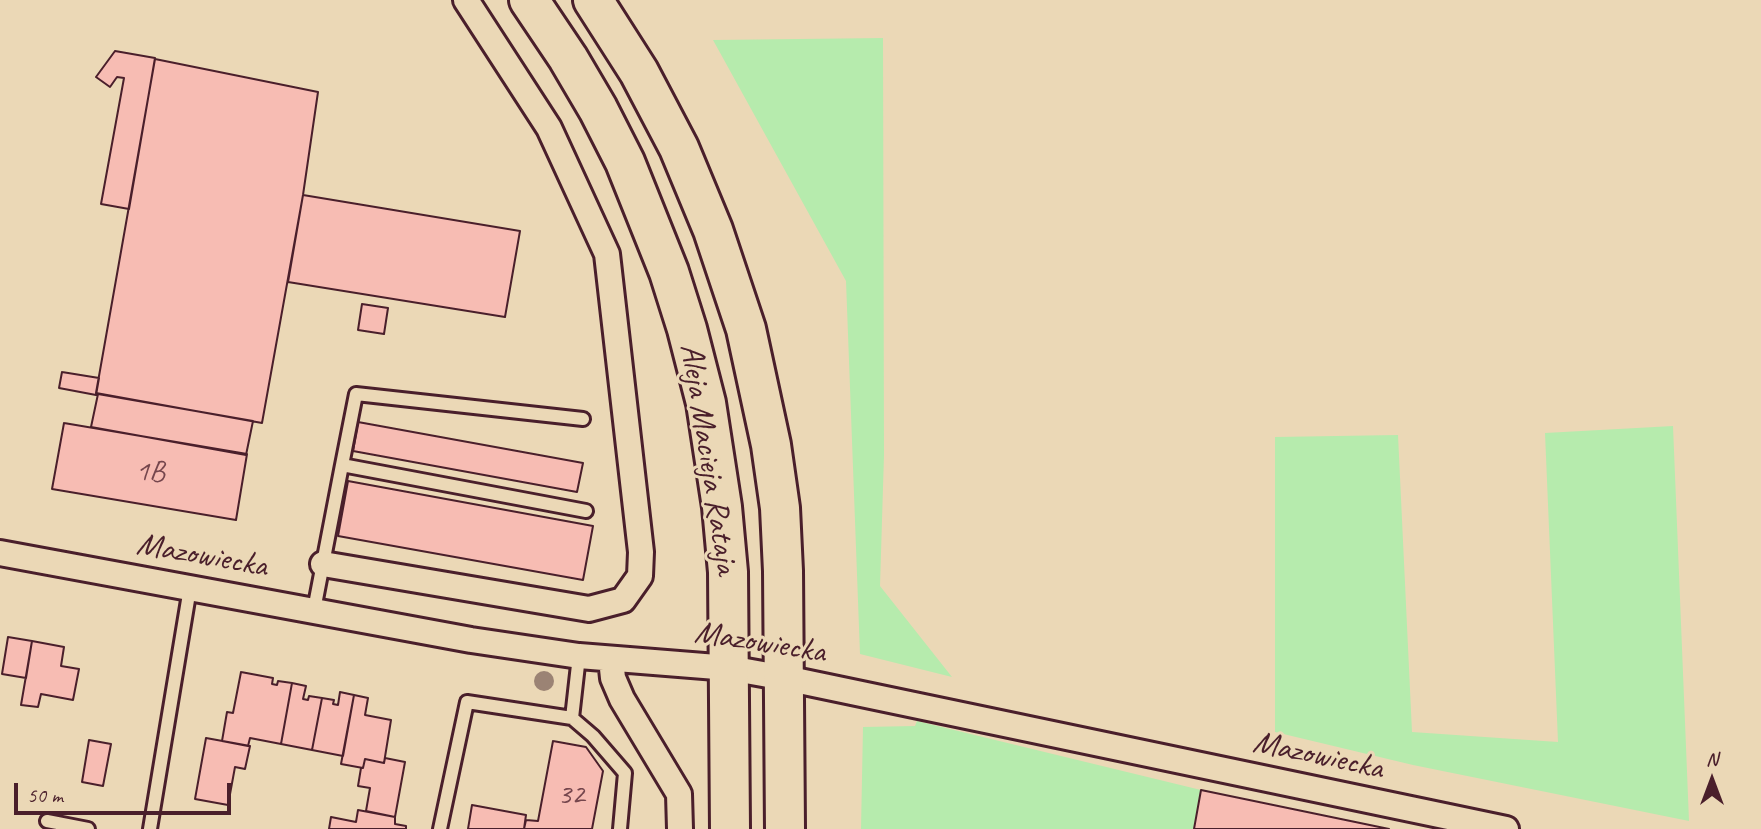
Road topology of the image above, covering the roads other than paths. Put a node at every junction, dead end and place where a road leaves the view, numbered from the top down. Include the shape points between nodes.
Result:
1 (466, 0) edge
2 (529, 0) edge
3 (593, 0) edge
4 (583, 419) dead end
5 (342, 464) junction
6 (586, 511) dead end
7 (0, 553) edge
8 (323, 564) junction
9 (190, 588) junction
10 (314, 610) junction
11 (579, 656) junction
12 (611, 659) junction
13 (729, 668) junction
14 (785, 678) junction
15 (572, 718) junction
16 (47, 821) dead end
17 (89, 829) edge
18 (150, 829) edge
19 (440, 829) edge
20 (620, 829) edge
21 (680, 829) edge
22 (730, 829) edge
23 (785, 829) edge
24 (1506, 829) edge

1 - 8 street via 549,128 607,254 640,576 623,600 589,609
2 - 13 main road, Aleja Macieja Rataja via 568,58 625,162 687,329 706,403 722,507
3 - 14 main road, Aleja Macieja Rataja via 680,148 746,329 780,508
4 - 5 lane via 356,394
5 - 6 lane
5 - 8 lane
7 - 9 street, Mazowiecka
8 - 10 lane
9 - 10 street, Mazowiecka
9 - 18 lane
10 - 11 street, Mazowiecka
11 - 12 street, Mazowiecka
11 - 15 lane
12 - 13 street, Mazowiecka
12 - 21 street via 622,699 680,794
13 - 14 street, Mazowiecka
13 - 22 main road, Aleja Macieja Rataja
14 - 23 main road, Aleja Macieja Rataja
14 - 24 street, Mazowiecka
15 - 19 lane via 467,702
15 - 20 lane via 625,773
16 - 17 lane

